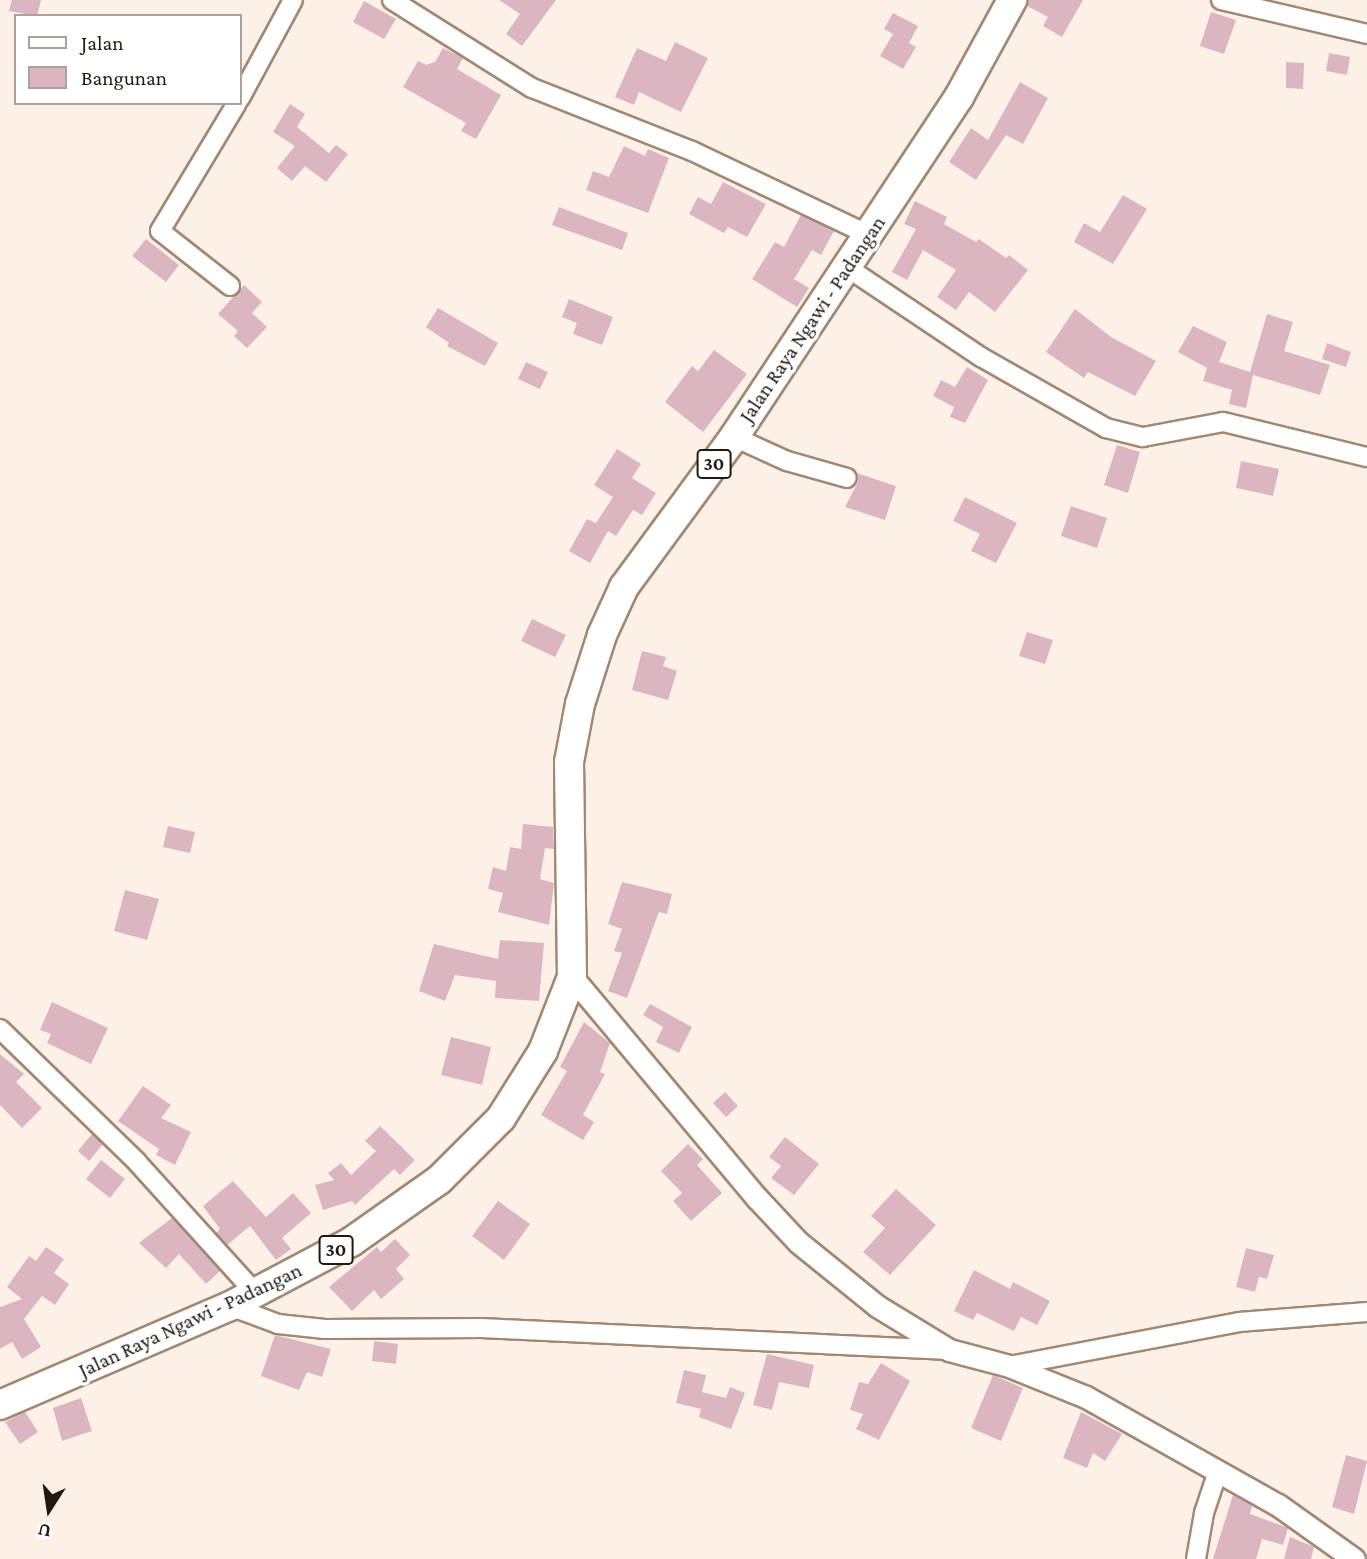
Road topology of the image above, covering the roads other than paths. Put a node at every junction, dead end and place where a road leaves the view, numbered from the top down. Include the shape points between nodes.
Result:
1 (293, 0) edge
2 (392, 0) edge
3 (1012, 0) edge
4 (1221, 0) edge
5 (1367, 34) edge
6 (242, 94) edge
7 (236, 105) edge
8 (869, 235) junction
9 (845, 266) junction
10 (230, 286) dead end
11 (734, 437) junction
12 (1367, 457) edge
13 (847, 478) dead end
14 (572, 977) junction
15 (0, 1029) edge
16 (256, 1294) junction
17 (230, 1306) junction
18 (1367, 1312) edge
19 (949, 1350) junction
20 (1009, 1366) junction
21 (0, 1405) edge
22 (1217, 1474) junction
23 (1196, 1559) edge
24 (1354, 1559) edge

1 - 6 street
2 - 8 street via 532,88 692,151
3 - 8 highway, Jalan Raya Ngawi - Padangan / 30 via 959,97
4 - 5 street
7 - 10 street via 160,231
8 - 9 highway, Jalan Raya Ngawi - Padangan / 30
9 - 11 highway, Jalan Raya Ngawi - Padangan / 30
9 - 12 street via 981,357 1106,428 1143,438 1223,422
11 - 13 street via 787,461
11 - 14 highway, Jalan Raya Ngawi - Padangan / 30 via 624,587 602,635 580,704 569,762
14 - 16 highway, Jalan Raya Ngawi - Padangan / 30 via 543,1051 501,1118 474,1148 384,1220
14 - 19 street via 798,1242 877,1306
15 - 16 street via 136,1161
16 - 17 highway, Jalan Raya Ngawi - Padangan / 30
17 - 19 street via 278,1324 324,1329 481,1328
17 - 21 highway, Jalan Raya Ngawi - Padangan / 30
18 - 20 street via 1239,1322
19 - 20 street
20 - 22 street via 1086,1397
22 - 23 street
22 - 24 street via 1278,1505

